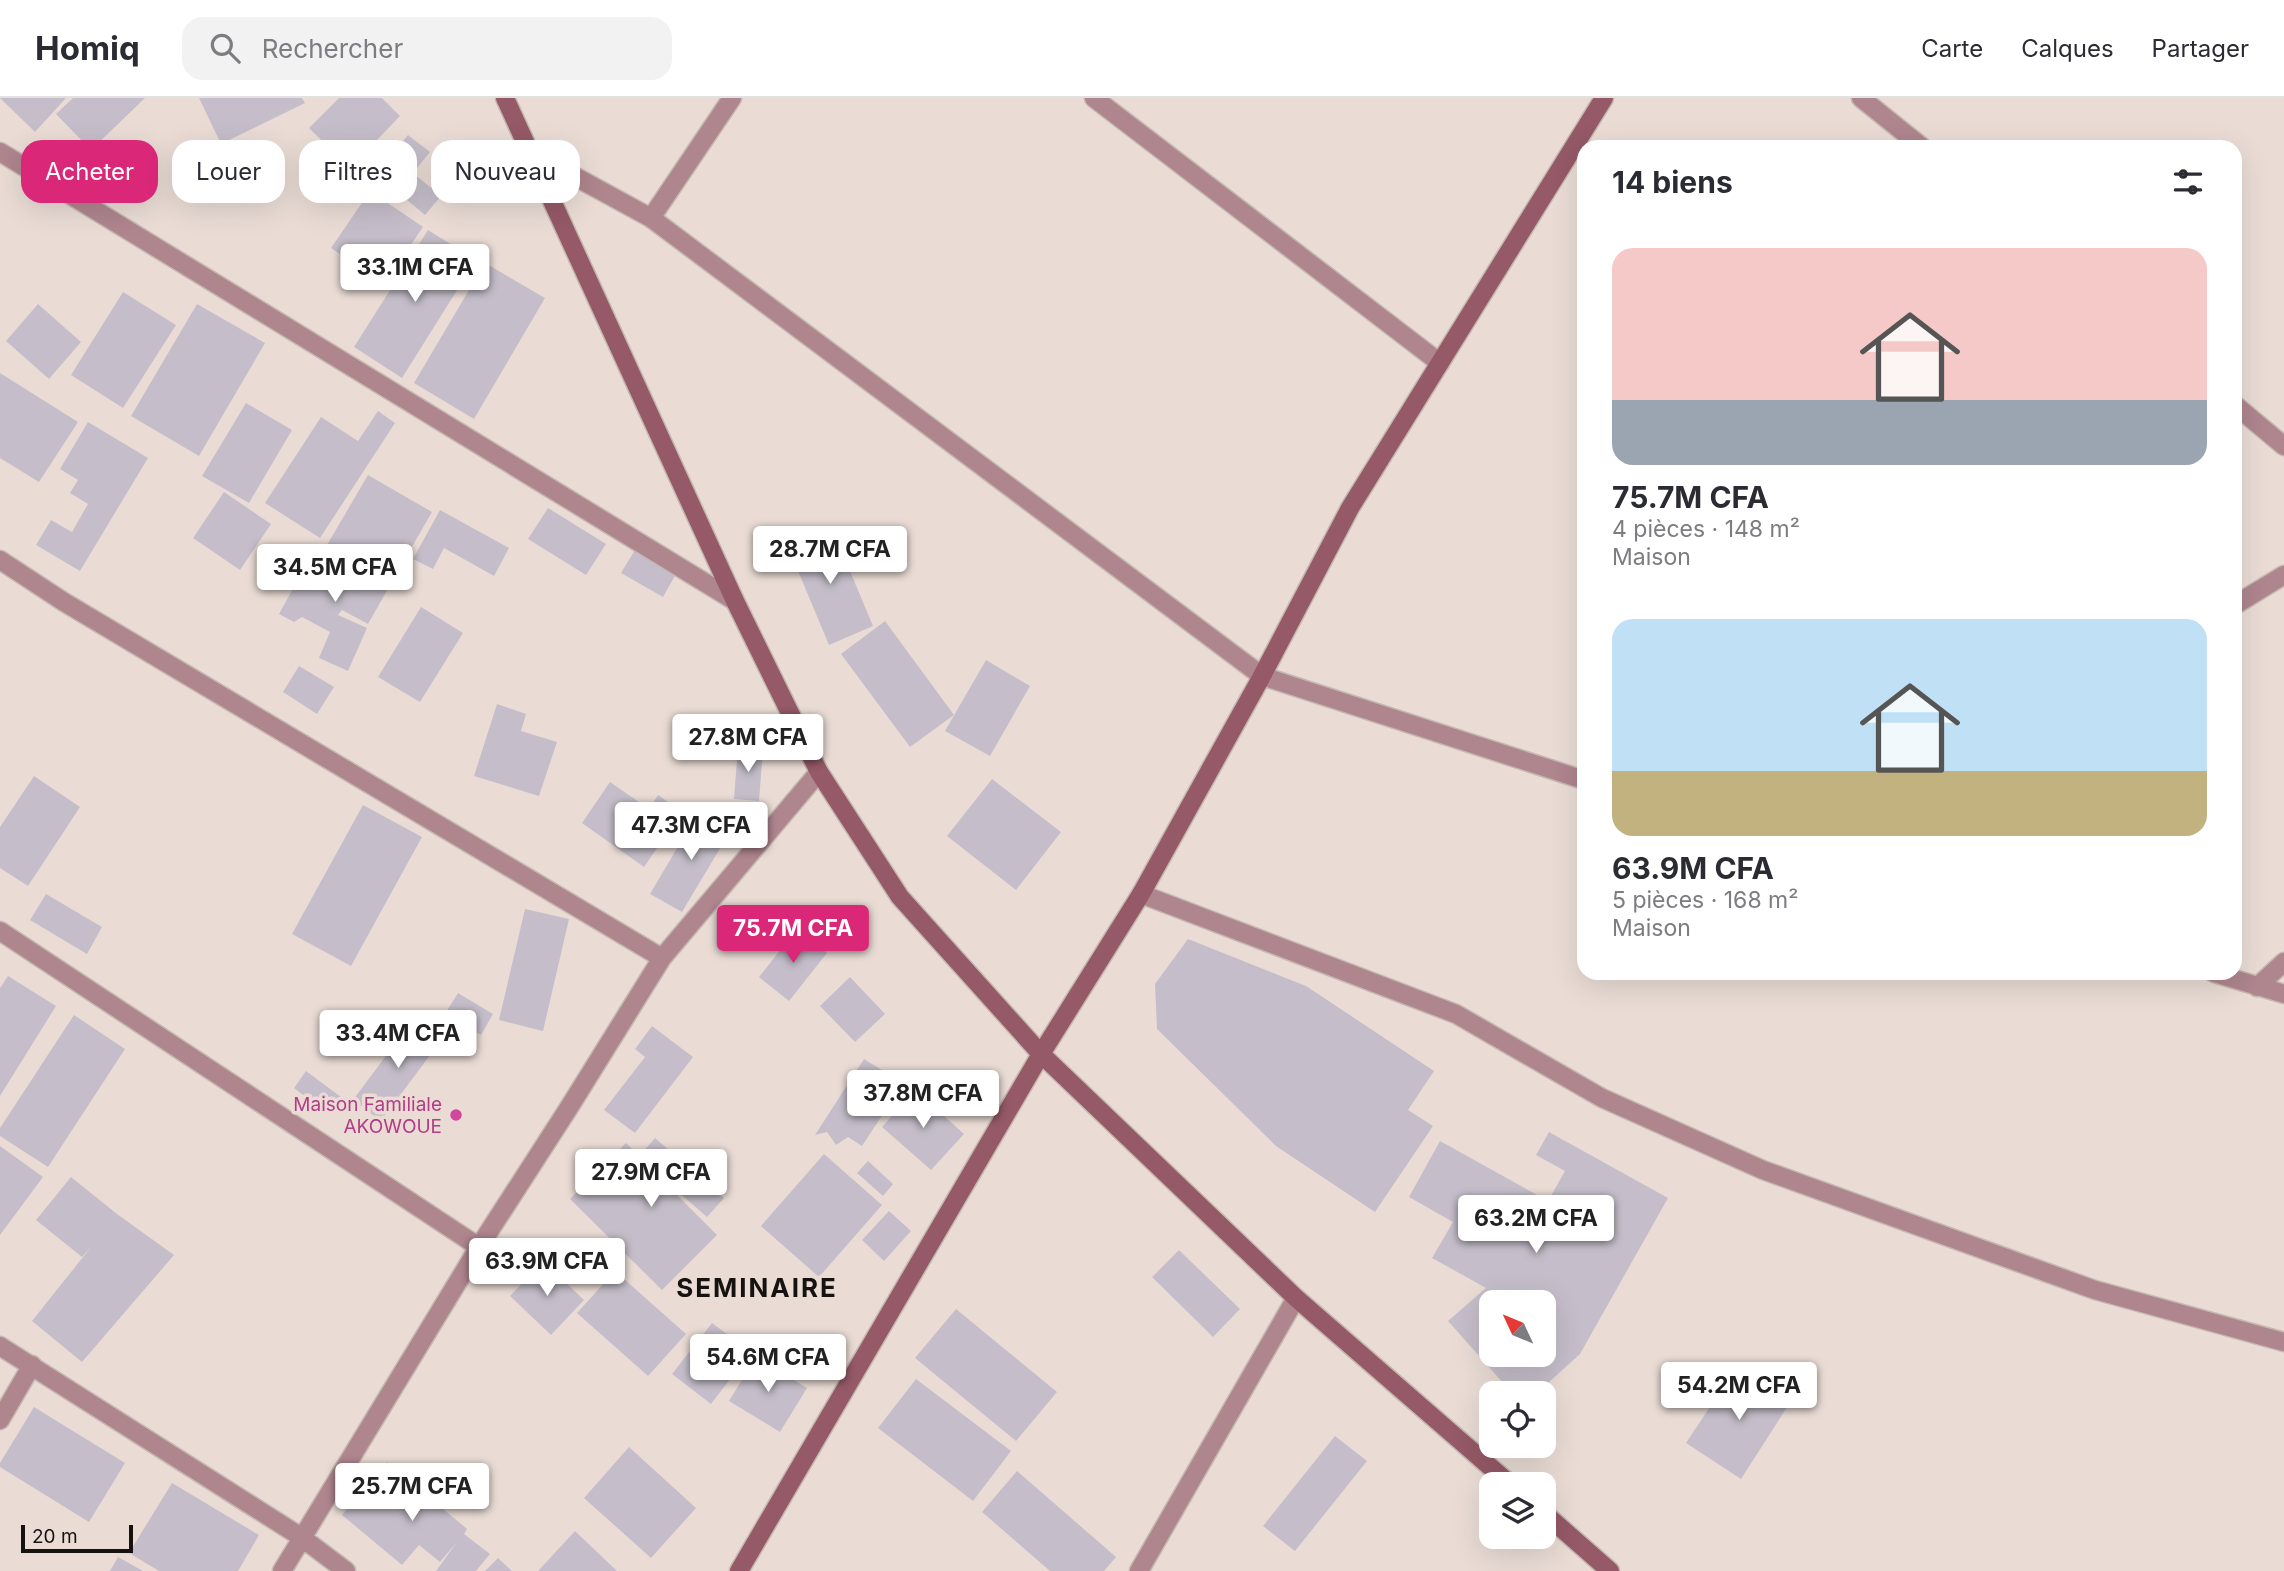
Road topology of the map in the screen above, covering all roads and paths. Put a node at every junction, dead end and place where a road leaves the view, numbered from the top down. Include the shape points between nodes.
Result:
1 (505, 98) edge
2 (732, 98) edge
3 (1094, 98) edge
4 (1126, 98) edge
5 (1604, 98) edge
6 (1861, 98) edge
7 (1115, 114) junction
8 (524, 140) edge
9 (1578, 140) edge
10 (1913, 140) edge
11 (1577, 142) edge
12 (0, 152) edge
13 (580, 179) edge
14 (553, 203) edge
15 (651, 218) junction
16 (1440, 363) junction
17 (2242, 411) edge
18 (2284, 446) edge
19 (0, 560) edge
20 (2284, 575) edge
21 (735, 601) junction
22 (2242, 601) edge
23 (1262, 676) junction
24 (819, 772) junction
25 (1577, 778) edge
26 (1141, 894) junction
27 (0, 931) edge
28 (662, 958) junction
29 (2284, 962) edge
30 (2236, 980) edge
31 (2257, 987) junction
32 (2284, 994) edge
33 (1041, 1054) junction
34 (479, 1247) junction
35 (1296, 1298) junction
36 (2284, 1342) edge
37 (0, 1346) edge
38 (32, 1365) junction
39 (0, 1420) edge
40 (1496, 1472) edge
41 (1556, 1524) edge
42 (301, 1537) junction
43 (282, 1571) edge
44 (346, 1571) edge
45 (739, 1571) edge
46 (1139, 1571) edge
47 (1610, 1571) edge

1 - 8 street
2 - 15 street
3 - 7 street
4 - 7 street
5 - 9 street
6 - 10 street
7 - 16 street
11 - 16 street
12 - 21 street
13 - 15 street
14 - 21 street
15 - 23 street
16 - 23 street via 1350,508
17 - 18 street
19 - 28 street
20 - 22 street
21 - 24 street
23 - 25 street
23 - 26 street
24 - 28 street
24 - 33 street via 900,897
26 - 33 street
26 - 36 street via 1456,1014 1602,1098 1763,1170 2095,1290
27 - 34 street
28 - 34 street
29 - 31 street
30 - 31 street
31 - 32 street
33 - 35 street
33 - 45 street
34 - 42 street
35 - 40 street
35 - 46 street
37 - 38 street
38 - 39 street
38 - 42 street
41 - 47 street
42 - 43 street
42 - 44 street

